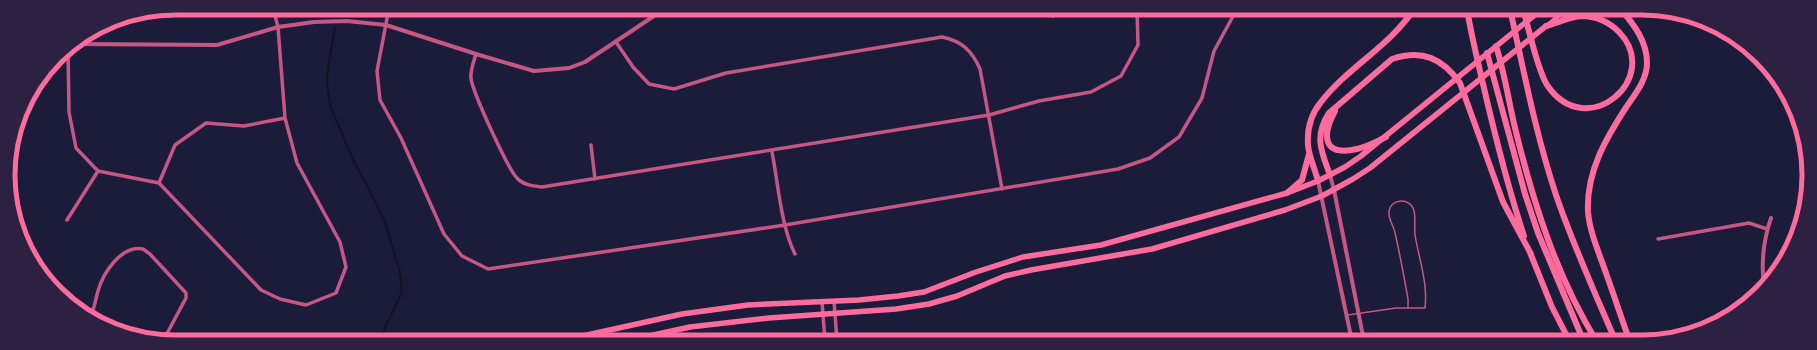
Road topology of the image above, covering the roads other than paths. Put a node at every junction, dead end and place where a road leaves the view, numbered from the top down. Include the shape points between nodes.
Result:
1 (275, 15) edge
2 (388, 15) edge
3 (656, 15) edge
4 (1137, 15) edge
5 (1234, 15) edge
6 (1410, 15) edge
7 (1468, 15) edge
8 (1511, 15) edge
9 (1525, 15) edge
10 (1535, 15) edge
11 (1560, 15) edge
12 (1626, 15) edge
13 (386, 25) junction
14 (1546, 26) junction
15 (278, 27) junction
16 (616, 42) junction
17 (83, 44) edge
18 (1496, 46) junction
19 (1487, 53) junction
20 (476, 54) junction
21 (68, 57) edge
22 (1501, 63) junction
23 (1492, 70) junction
24 (1337, 108) junction
25 (989, 116) junction
26 (285, 118) junction
27 (1386, 137) junction
28 (591, 146) dead end
29 (772, 152) junction
30 (1309, 152) junction
31 (98, 171) junction
32 (1330, 175) junction
33 (595, 179) junction
34 (1318, 181) junction
35 (159, 183) junction
36 (1002, 188) junction
37 (1334, 190) junction
38 (1287, 193) junction
39 (1322, 196) junction
40 (1771, 218) dead end
41 (67, 220) dead end
42 (785, 225) junction
43 (1767, 229) junction
44 (1658, 240) dead end
45 (795, 254) dead end
46 (1531, 254) junction
47 (1763, 279) edge
48 (834, 301) junction
49 (822, 302) junction
50 (1408, 307) junction
51 (92, 312) edge
52 (1359, 313) junction
53 (836, 314) junction
54 (824, 315) junction
55 (1347, 315) junction
56 (166, 335) edge
57 (587, 335) edge
58 (653, 335) edge
59 (825, 335) edge
60 (838, 335) edge
61 (1351, 335) edge
62 (1363, 335) edge
63 (1566, 335) edge
64 (1581, 335) edge
65 (1593, 335) edge
66 (1613, 335) edge
67 (1628, 335) edge

1 - 15 street
2 - 13 street
3 - 16 street
4 - 25 street via 1138,45 1121,76 1091,92 1039,101
5 - 36 street via 1214,51 1202,98 1179,138 1150,158 1118,169
6 - 30 highway via 1399,30 1321,102 1309,128
7 - 46 highway via 1472,45 1497,147
8 - 66 highway via 1532,108 1556,195
9 - 14 highway via 1547,84 1559,97 1576,106 1592,108 1607,103 1620,93 1630,78 1632,58 1630,47 1613,26 1603,20 1580,16
10 - 18 main road
11 - 14 main road
12 - 67 highway via 1643,40 1647,63 1642,82 1609,134 1596,162 1591,176 1588,212 1594,239
13 - 15 street via 347,21
13 - 20 street
13 - 42 street via 377,71 380,100 407,150 444,234 462,256 488,269
14 - 22 main road
15 - 17 street via 217,44
15 - 26 street
16 - 20 street via 585,62 569,68 534,71
16 - 25 street via 633,67 649,84 674,89 726,73 942,37 967,47 975,58 980,69
18 - 19 main road
18 - 22 highway
19 - 23 highway
19 - 27 main road
20 - 33 street via 470,76 474,91 516,178 527,186 542,188
21 - 31 street via 69,112 76,148
22 - 23 main road
22 - 65 highway via 1531,190 1562,276
23 - 37 main road via 1370,168
23 - 64 highway via 1508,135 1538,233
24 - 27 highway via 1327,125 1326,134 1329,144 1335,150 1359,149
24 - 32 highway via 1329,113 1320,133 1320,145
24 - 46 highway via 1392,59 1403,56 1428,56 1450,70 1460,83 1503,202
25 - 29 street
25 - 36 street
26 - 35 street via 244,126 206,123 175,145
26 - 35 street via 297,163 340,242 346,267 336,294 306,305 280,299 262,290
27 - 32 main road
28 - 33 street
29 - 33 street
29 - 42 street
30 - 34 highway
30 - 38 highway via 1302,180
31 - 35 street
31 - 41 street
32 - 34 main road
32 - 37 street
34 - 38 main road
34 - 39 street
36 - 42 street
37 - 39 main road
37 - 52 street
38 - 48 main road via 1101,245 1018,259 924,292
39 - 53 main road via 1285,210 1152,249 1005,276 957,296 929,304
39 - 55 street
40 - 43 street
42 - 45 street
43 - 44 street via 1749,223
43 - 47 street via 1763,252
46 - 63 highway
48 - 49 main road
48 - 53 street
49 - 54 street
49 - 57 main road via 748,305 682,314
50 - 50 lane via 1425,308 1426,294 1415,233 1414,210 1410,204 1397,201 1388,211 1395,231
50 - 52 lane
51 - 56 street via 100,286 115,262 129,250 143,249 186,294
52 - 55 lane
52 - 62 street
53 - 54 main road
53 - 60 street
54 - 58 main road via 690,327
54 - 59 street
55 - 61 street

